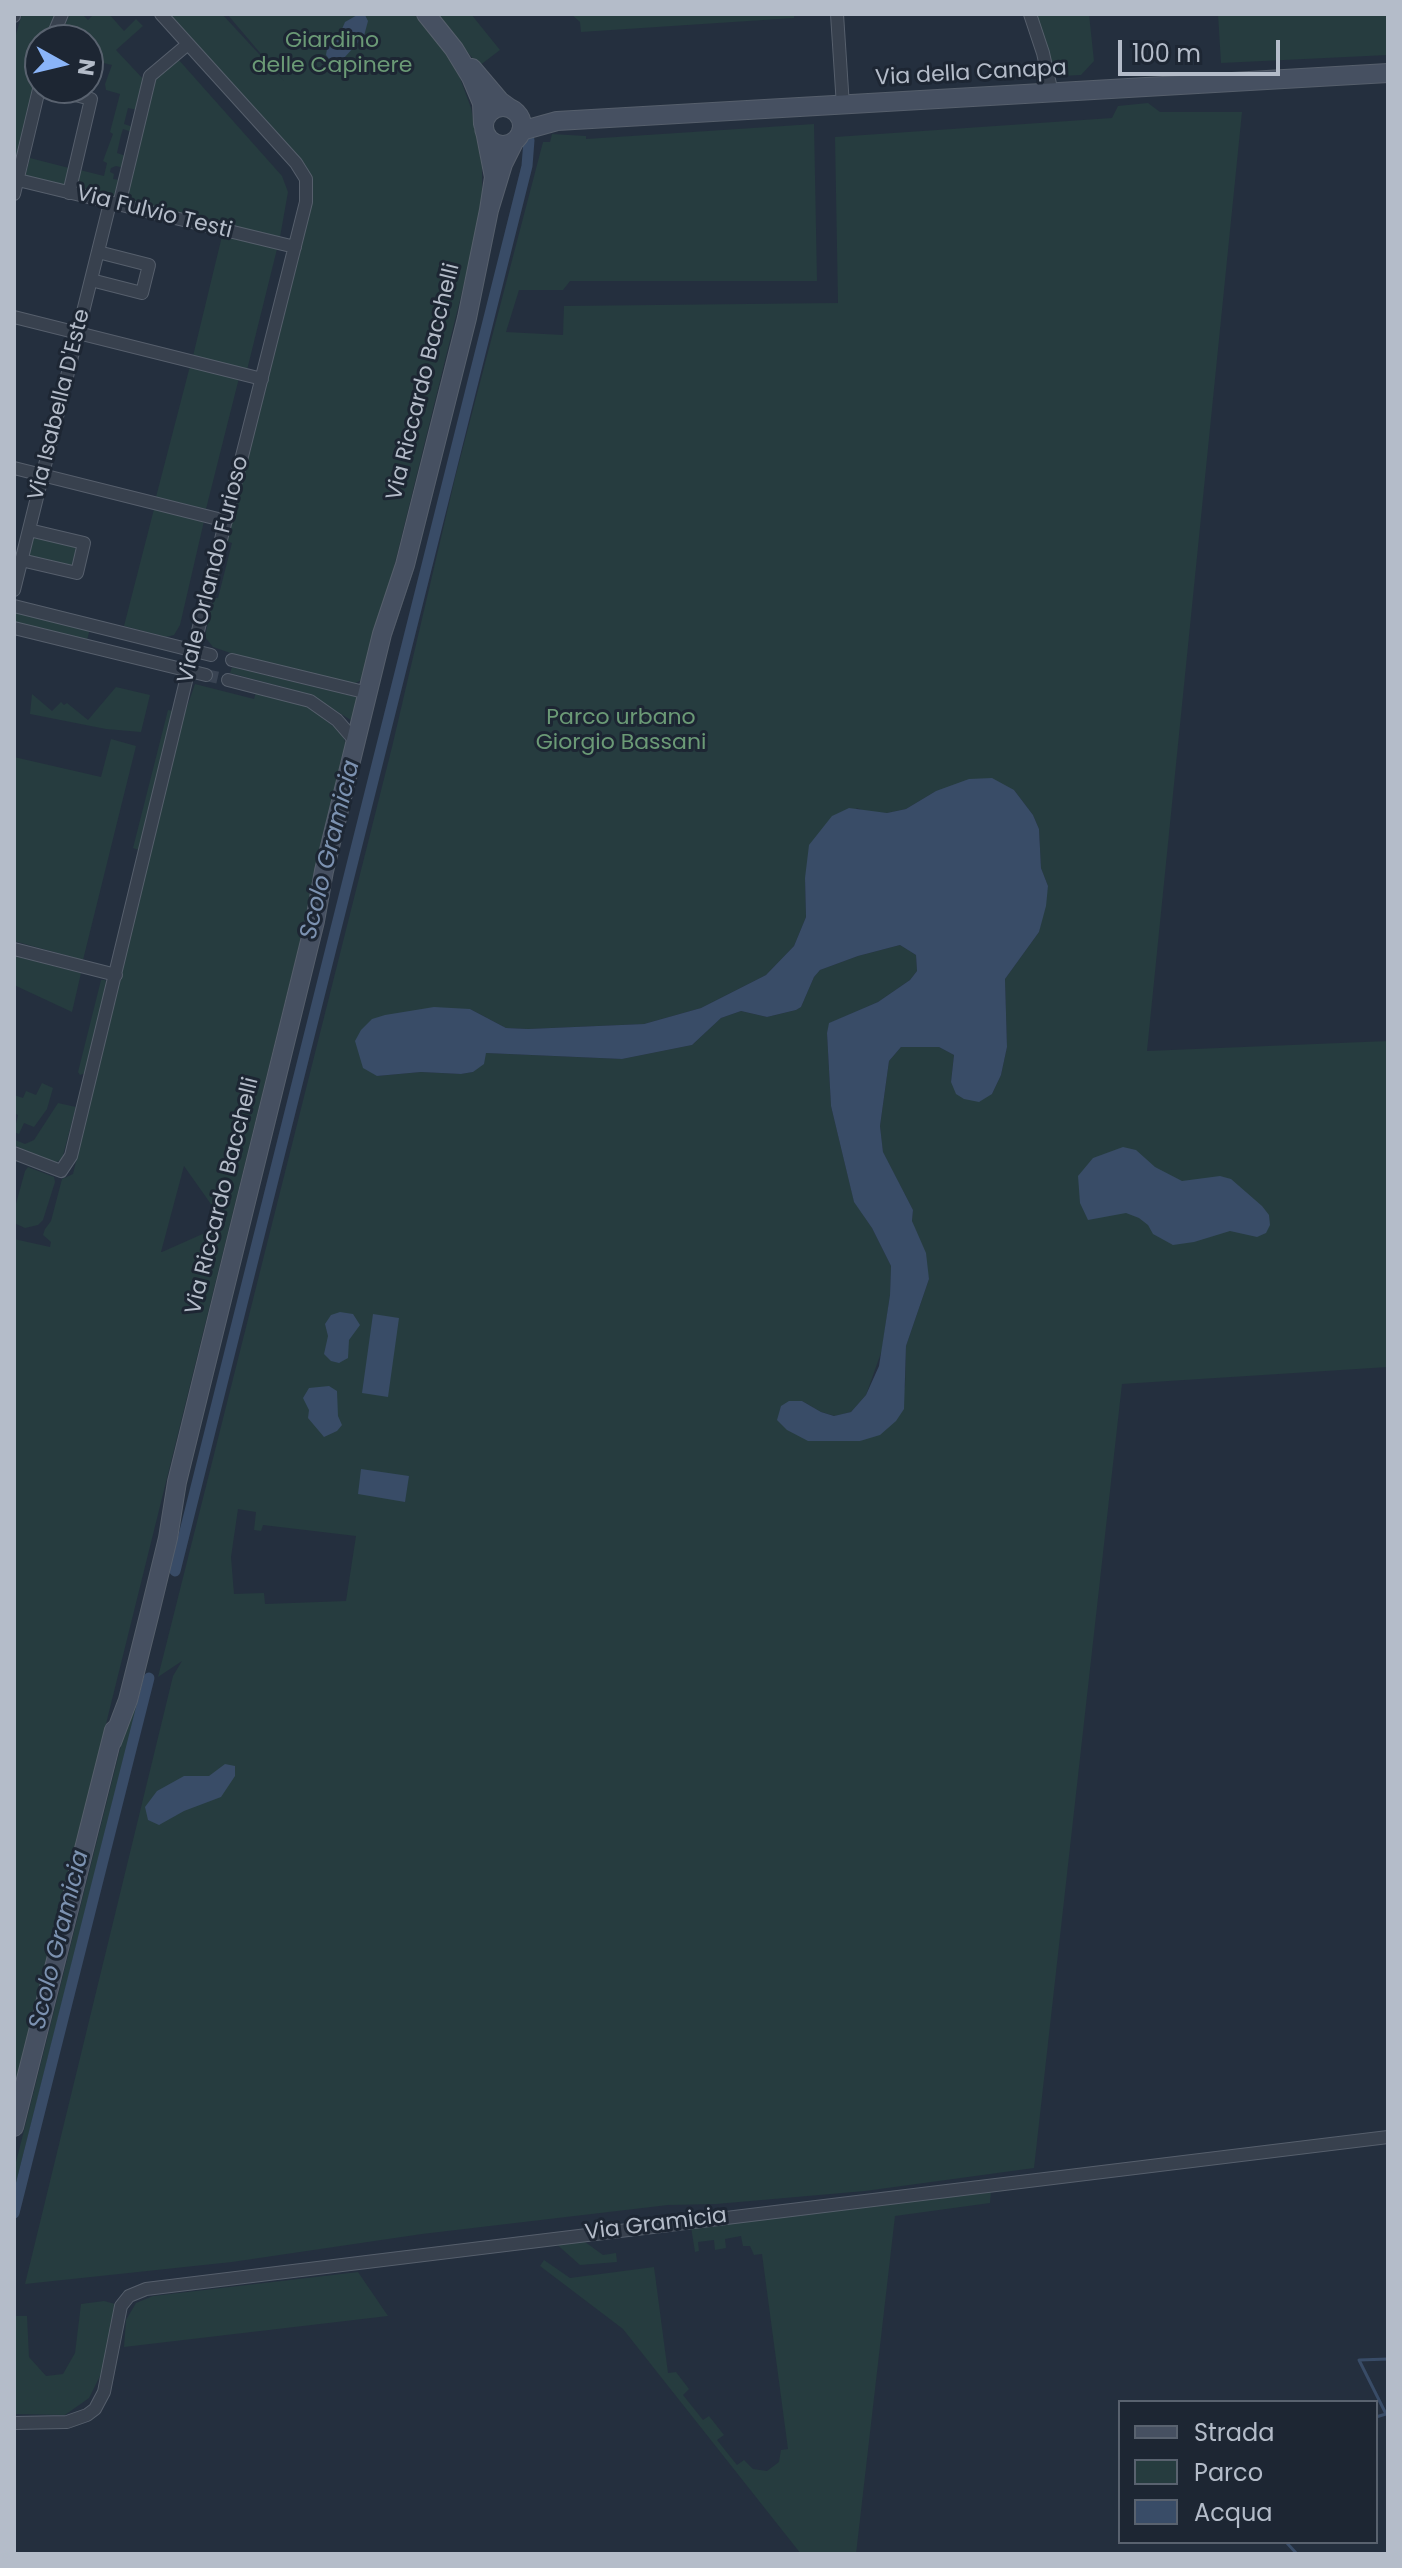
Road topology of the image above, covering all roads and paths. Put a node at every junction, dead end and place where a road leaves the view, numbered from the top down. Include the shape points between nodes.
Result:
1 (161, 14) edge
2 (426, 14) edge
3 (837, 14) edge
4 (1030, 14) edge
5 (188, 44) junction
6 (454, 49) junction
7 (1388, 73) edge
8 (1052, 93) junction
9 (35, 104) edge
10 (90, 104) edge
11 (843, 106) junction
12 (514, 110) junction
13 (557, 121) junction
14 (484, 130) junction
15 (518, 137) junction
16 (16, 180) edge
17 (69, 193) junction
18 (14, 194) edge
19 (114, 204) junction
20 (489, 210) junction
21 (295, 247) junction
22 (98, 252) junction
23 (91, 280) junction
24 (14, 317) edge
25 (78, 333) junction
26 (262, 379) junction
27 (14, 468) edge
28 (42, 475) junction
29 (226, 521) junction
30 (29, 530) junction
31 (21, 560) junction
32 (14, 590) edge
33 (14, 606) edge
34 (96, 627) junction
35 (14, 628) edge
36 (91, 647) junction
37 (193, 650) junction
38 (211, 655) dead end
39 (232, 660) dead end
40 (188, 672) junction
41 (206, 675) tunnel mouth
42 (228, 680) tunnel mouth
43 (373, 694) junction
44 (361, 734) junction
45 (14, 949) edge
46 (116, 975) junction
47 (19, 1155) edge
48 (14, 2127) edge
49 (1388, 2137) edge
50 (14, 2423) edge

1 - 5 street, Viale Orlando Furioso
2 - 6 main road
3 - 11 street
4 - 8 street
5 - 19 street, Via Isabella D'Este via 150,76
5 - 21 street, Viale Orlando Furioso via 303,173 306,202
6 - 12 main road
6 - 14 main road, Via Riccardo Bacchelli via 482,103
7 - 8 main road, Via della Canapa
8 - 11 main road, Via della Canapa
9 - 16 street
10 - 17 street
11 - 13 main road, Via della Canapa
12 - 13 main road, Via della Canapa
12 - 14 main road via 496,108 487,114
12 - 15 main road via 521,121
13 - 15 main road, Via della Canapa
14 - 15 main road via 499,145
14 - 20 main road, Via Riccardo Bacchelli via 494,177
15 - 20 main road, Via Riccardo Bacchelli
16 - 17 street, Via Fulvio Testi
16 - 18 street
17 - 19 street, Via Fulvio Testi
19 - 21 street, Via Fulvio Testi
19 - 22 street, Via Isabella D'Este
20 - 43 main road, Via Riccardo Bacchelli via 405,565 382,634
21 - 26 street, Viale Orlando Furioso
22 - 23 street, Via Isabella D'Este
22 - 23 street, Via Isabella D'Este via 149,265 146,279 142,293
23 - 25 street, Via Isabella D'Este
24 - 25 street
25 - 26 street
25 - 28 street, Via Isabella D'Este
26 - 29 street, Viale Orlando Furioso
27 - 28 street
28 - 29 street
28 - 30 street, Via Isabella D'Este
29 - 37 street, Viale Orlando Furioso
30 - 31 street, Via Isabella D'Este
30 - 31 street, Via Isabella D'Este via 84,543 77,573
31 - 32 street, Via Isabella D'Este
33 - 34 street
34 - 36 street
34 - 37 street
35 - 36 street
36 - 40 street
37 - 38 street
37 - 40 street, Viale Orlando Furioso
39 - 43 street
40 - 41 street
40 - 46 street, Viale Orlando Furioso
42 - 44 street via 316,704
43 - 44 main road, Via Riccardo Bacchelli
44 - 48 main road, Via Riccardo Bacchelli via 334,873 315,921 177,1482 168,1538 144,1615 128,1700 112,1742
45 - 46 street
46 - 47 street, Viale Orlando Furioso via 71,1156 61,1171
49 - 50 street, Via Gramicia via 146,2289 121,2306 104,2392 95,2409 67,2422

